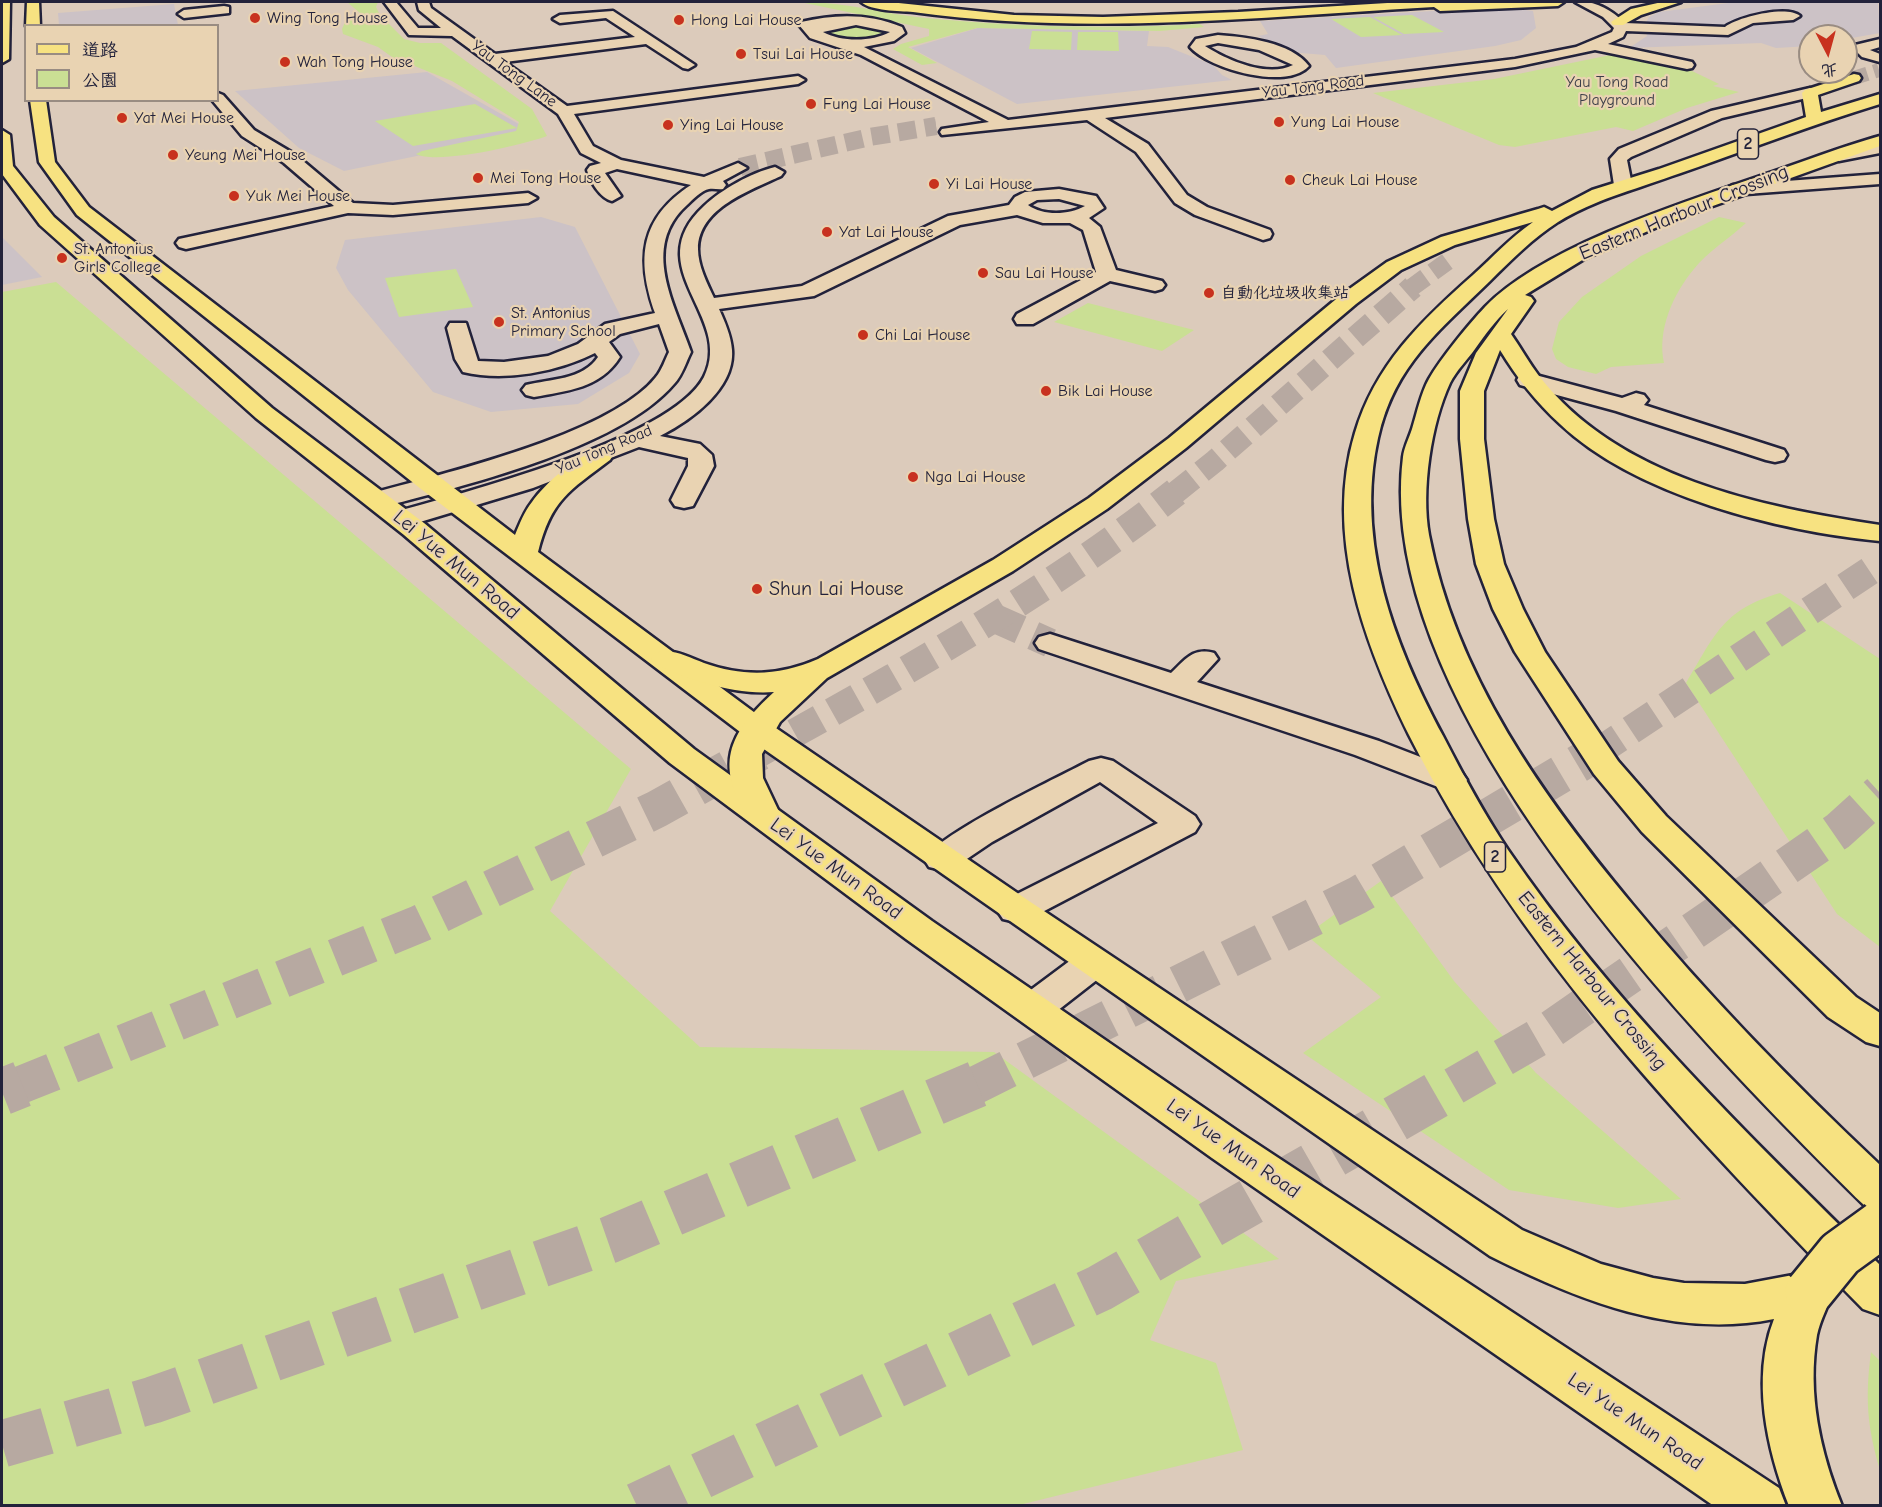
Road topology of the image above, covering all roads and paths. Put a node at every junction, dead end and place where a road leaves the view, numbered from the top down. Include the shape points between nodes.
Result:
1 (4, 2) edge
2 (33, 2) edge
3 (390, 2) edge
4 (423, 2) edge
5 (867, 2) edge
6 (1462, 2) edge
7 (1556, 2) edge
8 (1581, 2) edge
9 (1675, 2) edge
10 (1376, 8) junction
11 (224, 10) dead end
12 (628, 11) dead end
13 (184, 14) edge
14 (608, 14) junction
15 (1793, 16) dead end
16 (560, 19) dead end
17 (33, 24) edge
18 (1619, 25) junction
19 (456, 32) junction
20 (1591, 33) junction
21 (648, 40) junction
22 (1881, 43) edge
23 (870, 47) junction
24 (2, 58) edge
25 (492, 59) junction
26 (688, 65) dead end
27 (1687, 65) dead end
28 (1880, 66) edge
29 (1288, 72) junction
30 (798, 80) dead end
31 (1308, 81) junction
32 (1836, 84) tunnel mouth
33 (1810, 93) junction
34 (219, 99) edge
35 (1881, 99) tunnel mouth
36 (38, 102) edge
37 (564, 111) junction
38 (1088, 113) junction
39 (998, 120) junction
40 (1815, 121) junction
41 (942, 129) tunnel mouth
42 (2, 135) edge
43 (1881, 141) edge
44 (1881, 148) edge
45 (1839, 156) junction
46 (47, 162) junction
47 (616, 164) junction
48 (3, 167) edge
49 (740, 167) tunnel mouth
50 (775, 172) tunnel mouth
51 (1881, 179) edge
52 (705, 183) junction
53 (1623, 185) junction
54 (737, 189) junction
55 (1733, 190) junction
56 (612, 196) dead end
57 (528, 198) dead end
58 (1582, 200) junction
59 (348, 208) junction
60 (1515, 223) junction
61 (1263, 234) dead end
62 (1605, 242) junction
63 (186, 243) dead end
64 (1452, 258) tunnel mouth
65 (1107, 274) junction
66 (1155, 285) dead end
67 (705, 305) junction
68 (668, 316) junction
69 (1024, 319) dead end
70 (458, 328) dead end
71 (1501, 335) junction
72 (594, 343) junction
73 (1528, 380) junction
74 (534, 390) dead end
75 (636, 439) junction
76 (601, 455) junction
77 (1775, 455) dead end
78 (430, 484) junction
79 (378, 500) junction
80 (684, 500) dead end
81 (454, 503) junction
82 (401, 519) junction
83 (1881, 533) edge
84 (524, 554) junction
85 (1050, 643) tunnel mouth
86 (841, 658) junction
87 (666, 659) junction
88 (1203, 659) dead end
89 (1176, 685) junction
90 (759, 731) junction
91 (1450, 780) junction
92 (763, 814) junction
93 (942, 859) junction
94 (1016, 910) junction
95 (1093, 963) junction
96 (1034, 1008) junction
97 (1881, 1032) edge
98 (1881, 1192) edge
99 (1881, 1225) edge
100 (1809, 1292) junction
101 (1881, 1295) edge
102 (1760, 1506) edge
103 (1816, 1506) edge

1 - 24 main road
2 - 17 main road
3 - 19 street via 419,34
4 - 19 street, Yau Tong Lane via 425,10
5 - 10 main road via 962,14 1101,21
6 - 10 main road
7 - 10 main road
7 - 20 street
8 - 18 street via 1604,11
9 - 18 main road via 1636,12
11 - 13 street
12 - 14 street
14 - 16 street
14 - 21 street
15 - 18 street via 1749,20 1728,31
18 - 20 street, Yau Tong Road via 1618,34
19 - 25 street, Yau Tong Lane
20 - 27 street
20 - 31 street, Yau Tong Road via 1546,51
20 - 38 street, Yau Tong Road via 1515,63
21 - 25 street
21 - 26 street
22 - 28 street via 1860,48
23 - 23 street via 898,33 880,24 833,24 815,34
23 - 39 street
25 - 37 street, Yau Tong Lane
29 - 29 street via 1249,70 1200,50 1197,44 1218,39 1249,42 1301,63 1299,69
29 - 31 street
30 - 37 street via 603,101
31 - 39 street, Yau Tong Road
32 - 33 main road
33 - 40 main road
33 - 53 street via 1717,114 1625,153 1618,159
34 - 59 street via 248,133 290,159
35 - 40 main road, Eastern Harbour Crossing / 2
36 - 46 main road
37 - 47 street, Yau Tong Lane via 587,149
38 - 39 street, Yau Tong Road
38 - 61 street via 1142,148 1181,199 1219,219
39 - 41 street, Yau Tong Road
40 - 53 main road, Eastern Harbour Crossing / 2
42 - 48 main road
43 - 45 main road, Eastern Harbour Crossing / 2
44 - 45 street, Eastern Harbour Crossing
45 - 55 main road, Eastern Harbour Crossing / 2
46 - 48 main road
46 - 78 main road via 83,211
47 - 52 street, Yau Tong Lane
47 - 56 street via 596,170
48 - 79 main road, Lei Yue Mun Road via 47,221 264,413
49 - 52 street, Yau Tong Road
50 - 54 street, Yau Tong Road
51 - 55 street
52 - 54 street, Yau Tong Lane
52 - 68 street, Yau Tong Road via 672,207 654,240 654,274
53 - 58 main road, Eastern Harbour Crossing / 2
54 - 67 street, Yau Tong Road via 704,214 690,241 688,255 693,280
55 - 62 main road, Eastern Harbour Crossing / 2
57 - 59 street via 393,210
58 - 60 main road
58 - 91 main road, Eastern Harbour Crossing / 2 via 1509,249 1480,280 1430,322 1391,374 1366,437 1359,473 1358,512 1372,604 1389,657
59 - 63 street
60 - 64 main road
60 - 86 main road via 1450,240 1395,265 1354,294 1161,457 1081,517 996,571
62 - 71 main road via 1526,299
62 - 98 main road, Eastern Harbour Crossing / 2 via 1520,288 1495,309 1454,355 1438,382 1416,443 1412,478 1419,560 1432,606 1479,714 1564,845 1667,973 1748,1061
65 - 66 street
65 - 67 street via 1090,227 1074,217 1042,217 1020,209 955,220 807,292
65 - 69 street
67 - 75 street, Yau Tong Road via 722,347 722,363 714,379 687,408
68 - 72 street via 613,329
68 - 78 street, Yau Tong Road via 680,352 678,364 650,398 570,440
70 - 72 street via 471,367 485,370 553,362
71 - 73 main road
71 - 97 main road via 1487,353 1472,391 1475,471 1490,564 1530,652 1606,767 1654,824 1842,1007
72 - 74 street via 609,357 604,368 586,377
73 - 77 street via 1630,403
73 - 83 main road via 1553,407 1586,433 1636,464 1684,487 1771,515
75 - 76 street, Yau Tong Road
75 - 80 street via 691,449 700,455 701,466
76 - 81 street, Yau Tong Road
76 - 84 main road via 541,503 529,529
78 - 79 street, Yau Tong Road
78 - 81 main road
79 - 82 main road, Lei Yue Mun Road
81 - 82 street, Yau Tong Road
81 - 84 main road
82 - 92 main road, Lei Yue Mun Road via 682,756
84 - 87 main road
85 - 89 street
86 - 87 main road via 782,682 744,685
86 - 90 main road via 788,695
87 - 90 main road
88 - 89 street
89 - 91 street via 1367,748
90 - 92 main road via 748,748 744,768
90 - 93 main road
91 - 101 main road, Eastern Harbour Crossing / 2 via 1495,857 1546,928 1626,1026 1771,1185
92 - 96 main road, Lei Yue Mun Road via 919,930
93 - 94 main road
93 - 94 street via 1101,768 1183,825
94 - 95 main road
95 - 96 street
95 - 100 main road via 1506,1243 1551,1266 1647,1297 1696,1304 1743,1305
96 - 102 main road, Lei Yue Mun Road via 1227,1146
99 - 100 main road, bridge via 1862,1235 1832,1261
100 - 103 main road via 1793,1333 1788,1381 1794,1435

